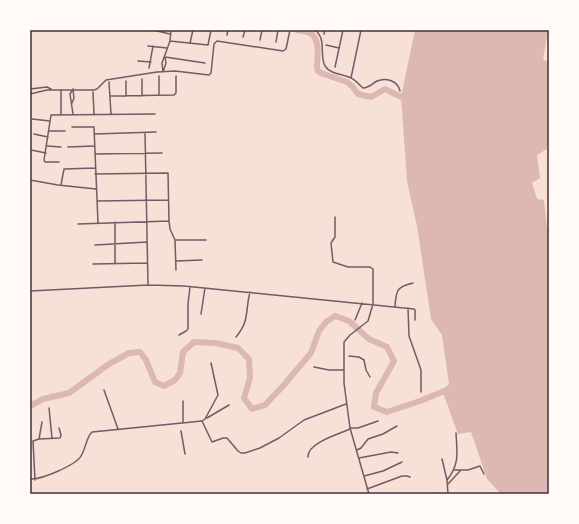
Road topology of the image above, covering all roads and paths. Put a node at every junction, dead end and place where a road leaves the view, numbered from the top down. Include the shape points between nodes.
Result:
1 (153, 30) edge
2 (171, 30) edge
3 (193, 30) edge
4 (211, 30) edge
5 (228, 30) edge
6 (245, 30) edge
7 (262, 30) edge
8 (278, 30) edge
9 (290, 30) edge
10 (315, 30) edge
11 (325, 30) edge
12 (343, 30) edge
13 (362, 30) edge
14 (170, 34) junction
15 (324, 34) dead end
16 (227, 35) dead end
17 (244, 37) dead end
18 (260, 40) dead end
19 (170, 41) junction
20 (276, 42) dead end
21 (190, 43) junction
22 (326, 45) dead end
23 (148, 46) dead end
24 (153, 46) junction
25 (167, 48) junction
26 (339, 48) junction
27 (165, 57) junction
28 (138, 61) dead end
29 (151, 62) junction
30 (206, 63) dead end
31 (335, 67) dead end
32 (150, 68) dead end
33 (163, 72) junction
34 (159, 76) dead end
35 (176, 76) dead end
36 (351, 78) junction
37 (142, 79) dead end
38 (126, 81) dead end
39 (109, 82) dead end
40 (30, 89) edge
41 (72, 89) junction
42 (52, 90) junction
43 (61, 90) junction
44 (400, 91) dead end
45 (93, 92) dead end
46 (30, 94) edge
47 (159, 95) junction
48 (110, 96) junction
49 (126, 96) junction
50 (142, 96) junction
51 (72, 103) junction
52 (61, 114) junction
53 (73, 114) junction
54 (94, 114) junction
55 (110, 114) junction
56 (155, 114) dead end
57 (32, 119) dead end
58 (50, 120) junction
59 (72, 127) dead end
60 (49, 131) junction
61 (65, 131) dead end
62 (156, 132) dead end
63 (145, 133) junction
64 (34, 134) dead end
65 (94, 134) junction
66 (48, 137) junction
67 (47, 146) junction
68 (94, 146) junction
69 (61, 147) dead end
70 (68, 147) dead end
71 (31, 150) edge
72 (46, 153) junction
73 (146, 153) junction
74 (162, 153) dead end
75 (95, 154) junction
76 (59, 162) dead end
77 (95, 168) junction
78 (146, 173) junction
79 (95, 174) junction
80 (31, 179) edge
81 (61, 185) junction
82 (96, 188) junction
83 (147, 200) junction
84 (168, 200) junction
85 (97, 201) junction
86 (335, 217) dead end
87 (169, 221) junction
88 (115, 222) junction
89 (146, 222) junction
90 (98, 223) junction
91 (78, 224) dead end
92 (175, 240) junction
93 (206, 240) dead end
94 (147, 242) junction
95 (95, 244) dead end
96 (115, 244) junction
97 (202, 260) dead end
98 (176, 261) junction
99 (147, 263) junction
100 (93, 264) dead end
101 (115, 264) junction
102 (176, 270) dead end
103 (413, 284) dead end
104 (148, 285) junction
105 (190, 287) junction
106 (205, 288) junction
107 (30, 291) edge
108 (250, 292) junction
109 (362, 304) junction
110 (373, 304) junction
111 (395, 307) junction
112 (408, 308) junction
113 (201, 314) dead end
114 (355, 320) dead end
115 (415, 320) dead end
116 (179, 335) dead end
117 (236, 336) dead end
118 (344, 356) junction
119 (211, 363) dead end
120 (314, 367) dead end
121 (344, 370) junction
122 (370, 377) dead end
123 (104, 390) dead end
124 (421, 392) dead end
125 (183, 401) dead end
126 (346, 404) junction
127 (229, 405) dead end
128 (49, 408) dead end
129 (205, 419) junction
130 (202, 421) junction
131 (378, 421) dead end
132 (42, 422) dead end
133 (183, 423) junction
134 (397, 426) dead end
135 (59, 428) dead end
136 (350, 429) junction
137 (119, 430) junction
138 (180, 431) dead end
139 (456, 433) dead end
140 (52, 438) junction
141 (38, 439) junction
142 (357, 450) junction
143 (185, 454) dead end
144 (398, 454) dead end
145 (308, 456) dead end
146 (359, 458) junction
147 (442, 459) dead end
148 (402, 462) dead end
149 (454, 470) junction
150 (460, 470) junction
151 (484, 474) dead end
152 (364, 476) junction
153 (410, 477) dead end
154 (30, 480) edge
155 (35, 480) junction
156 (447, 480) junction
157 (448, 484) junction
158 (367, 489) junction
159 (369, 494) edge
160 (448, 494) edge

1 - 14 street
2 - 14 street
3 - 21 street
4 - 21 street via 208,45
5 - 16 street
6 - 17 street
7 - 18 street
8 - 20 street
9 - 33 street via 286,49 283,51 217,41 214,44 209,75
10 - 36 street via 321,38 326,67
11 - 15 street
12 - 26 street
13 - 36 street
14 - 19 street
19 - 21 street
19 - 25 street
22 - 26 street
23 - 24 street
24 - 25 street
24 - 29 street
25 - 27 street
26 - 31 street
27 - 30 street
27 - 33 street
27 - 33 street via 162,63
28 - 29 street
29 - 32 street
33 - 41 street via 106,80 94,90
34 - 47 street
35 - 47 street via 176,93
36 - 44 street via 363,88 385,79 398,85
37 - 50 street
38 - 49 street
39 - 48 street
40 - 42 street via 47,87
41 - 43 street
41 - 51 street
41 - 51 street
42 - 43 street
42 - 46 street
43 - 52 street
45 - 54 street
47 - 50 street
48 - 49 street
48 - 55 street
49 - 50 street
51 - 53 street
52 - 53 street
52 - 58 street via 51,115
53 - 54 street
54 - 55 street
55 - 56 street
57 - 58 street
58 - 60 street
59 - 65 street via 93,126
60 - 61 street
60 - 66 street
62 - 63 street
63 - 65 street
63 - 73 street
64 - 66 street
65 - 68 street
66 - 67 street
67 - 69 street
67 - 72 street
68 - 70 street
68 - 75 street
71 - 72 street
72 - 76 street via 46,162
73 - 74 street
73 - 75 street
73 - 78 street
75 - 77 street
77 - 79 street
77 - 81 street via 64,169
78 - 79 street
78 - 83 street
78 - 84 street via 168,173
79 - 82 street
80 - 81 street
81 - 82 street
82 - 85 street
83 - 84 street
83 - 85 street
83 - 89 street
84 - 87 street
85 - 90 street
86 - 110 street via 335,237 330,243 332,261 348,267 372,269
87 - 89 street
87 - 92 street
88 - 89 street
88 - 90 street
88 - 96 street
89 - 94 street
90 - 91 street
92 - 93 street
92 - 98 street
94 - 96 street
94 - 99 street
95 - 96 street
96 - 101 street
97 - 98 street
98 - 102 street
99 - 101 street
99 - 104 street
100 - 101 street
103 - 111 street via 399,288
104 - 105 street
104 - 107 street
105 - 106 street
105 - 116 street via 188,329
106 - 108 street
106 - 113 street
108 - 109 street
108 - 117 street via 247,318
109 - 110 street
109 - 114 street
110 - 111 street
110 - 118 street via 368,321 344,342
111 - 112 street
112 - 115 street via 415,310
112 - 124 street via 409,336 421,370
118 - 121 street
118 - 122 street via 364,360
119 - 129 street via 218,394
120 - 121 street via 323,370
121 - 126 street
123 - 137 street
125 - 133 street
126 - 130 street via 304,420 279,438 245,454 238,451 227,438 213,443 210,441
126 - 136 street
127 - 129 street
128 - 140 street
129 - 130 street
130 - 133 street
131 - 136 street
132 - 141 street
133 - 137 street
134 - 142 street via 368,439
135 - 140 street via 60,437
136 - 142 street
136 - 145 street via 312,446
137 - 155 street via 92,432 79,459 65,468
138 - 143 street
139 - 149 street via 457,454
140 - 141 street
141 - 155 street via 32,443
142 - 146 street
144 - 146 street via 391,452
146 - 152 street
147 - 156 street
148 - 152 street
149 - 150 street
149 - 156 street
150 - 151 street via 480,466
150 - 157 street
152 - 158 street
153 - 158 street via 402,476
154 - 155 street
156 - 157 street
157 - 160 street
158 - 159 street

